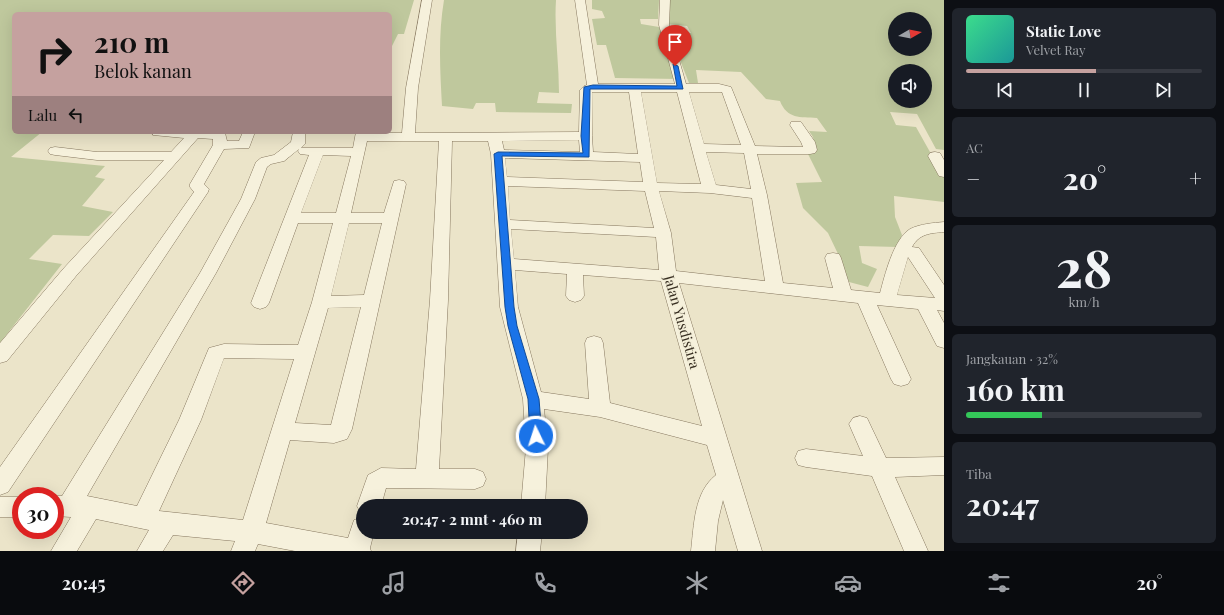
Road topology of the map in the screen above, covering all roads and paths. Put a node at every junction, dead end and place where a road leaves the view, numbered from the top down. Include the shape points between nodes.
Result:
1 (427, 0) edge
2 (580, 0) edge
3 (665, 0) edge
4 (593, 87) junction
5 (634, 88) junction
6 (681, 88) junction
7 (796, 125) dead end
8 (189, 134) edge
9 (248, 134) edge
10 (585, 136) junction
11 (408, 137) junction
12 (494, 137) junction
13 (446, 138) junction
14 (296, 140) edge
15 (361, 141) edge
16 (220, 145) junction
17 (699, 148) junction
18 (55, 151) dead end
19 (750, 151) junction
20 (317, 152) junction
21 (498, 154) junction
22 (173, 156) junction
23 (587, 156) junction
24 (935, 156) dead end
25 (647, 158) junction
26 (944, 173) edge
27 (500, 181) junction
28 (399, 184) dead end
29 (651, 187) junction
30 (710, 189) junction
31 (760, 195) junction
32 (292, 218) junction
33 (391, 218) junction
34 (342, 219) junction
35 (503, 224) junction
36 (944, 227) edge
37 (663, 233) junction
38 (913, 252) dead end
39 (833, 258) dead end
40 (506, 264) junction
41 (575, 270) junction
42 (668, 276) junction
43 (774, 287) junction
44 (844, 295) junction
45 (575, 296) dead end
46 (865, 298) junction
47 (944, 298) edge
48 (887, 300) junction
49 (321, 302) junction
50 (372, 302) junction
51 (260, 303) dead end
52 (925, 304) junction
53 (944, 305) edge
54 (944, 341) edge
55 (594, 343) dead end
56 (305, 352) junction
57 (0, 356) edge
58 (901, 379) dead end
59 (534, 399) junction
60 (600, 409) junction
61 (860, 424) dead end
62 (281, 430) junction
63 (715, 438) junction
64 (806, 458) dead end
65 (944, 466) edge
66 (879, 468) junction
67 (475, 478) dead end
68 (427, 479) junction
69 (727, 479) junction
70 (0, 485) edge
71 (371, 499) edge
72 (533, 499) edge
73 (72, 506) edge
74 (0, 507) edge
75 (12, 507) edge
76 (144, 517) junction
77 (167, 523) junction
78 (361, 539) edge
79 (529, 539) edge
80 (247, 541) edge
81 (63, 551) edge
82 (149, 551) edge
83 (358, 551) edge
84 (528, 551) edge
85 (703, 551) edge
86 (750, 551) edge
87 (916, 551) edge

1 - 11 street via 412,88
2 - 4 street
3 - 6 street via 664,25
4 - 5 street
4 - 10 street via 586,90
5 - 6 street
5 - 25 street, Jalan Yusdistira
6 - 17 street
6 - 19 street via 726,90
7 - 19 street via 808,142 810,150
8 - 16 street via 220,135
8 - 22 street
9 - 16 street via 244,145
10 - 12 street
10 - 23 street
11 - 13 street
11 - 15 street
12 - 13 street
12 - 21 street
13 - 68 street via 439,300
14 - 20 street via 299,150
14 - 73 street via 279,158 261,165 248,199 208,273
15 - 20 street
15 - 34 street
16 - 70 street via 197,184 197,187 202,188 201,192
17 - 19 street
17 - 30 street
18 - 22 street via 97,156
19 - 31 street
20 - 32 street
21 - 23 street
21 - 27 street
22 - 57 street via 70,272
23 - 25 street
24 - 26 street
25 - 29 street, Jalan Yusdistira
27 - 29 street
27 - 35 street
28 - 33 street
29 - 30 street
29 - 37 street, Jalan Yusdistira
30 - 31 street
31 - 43 street
32 - 34 street
32 - 51 street
33 - 34 street
33 - 50 street
34 - 49 street
35 - 37 street
35 - 40 street
36 - 48 street via 923,230 911,236 902,251
37 - 42 street, Jalan Yusdistira
38 - 47 street
39 - 44 street
40 - 41 street
40 - 59 street via 512,326
41 - 42 street
41 - 45 street
42 - 43 street
42 - 63 street, Jalan Yusdistira
43 - 44 street
44 - 46 street
46 - 48 street
46 - 58 street
48 - 52 street
49 - 50 street
49 - 56 street
50 - 62 street via 340,432 334,434
52 - 53 street
52 - 54 street
55 - 60 street
56 - 62 street
56 - 76 street via 216,352 190,420
59 - 60 street
59 - 72 street via 537,448
60 - 63 street
61 - 66 street
62 - 80 street
63 - 69 street, Jalan Yusdistira
64 - 66 street
65 - 66 street
66 - 87 street
67 - 68 street
68 - 71 street via 379,480
69 - 85 street via 716,488 713,496
69 - 86 street, Jalan Yusdistira
73 - 76 street
73 - 81 street
74 - 75 street
76 - 77 street
77 - 80 street
77 - 82 street
78 - 83 street
79 - 84 street
80 - 83 street

